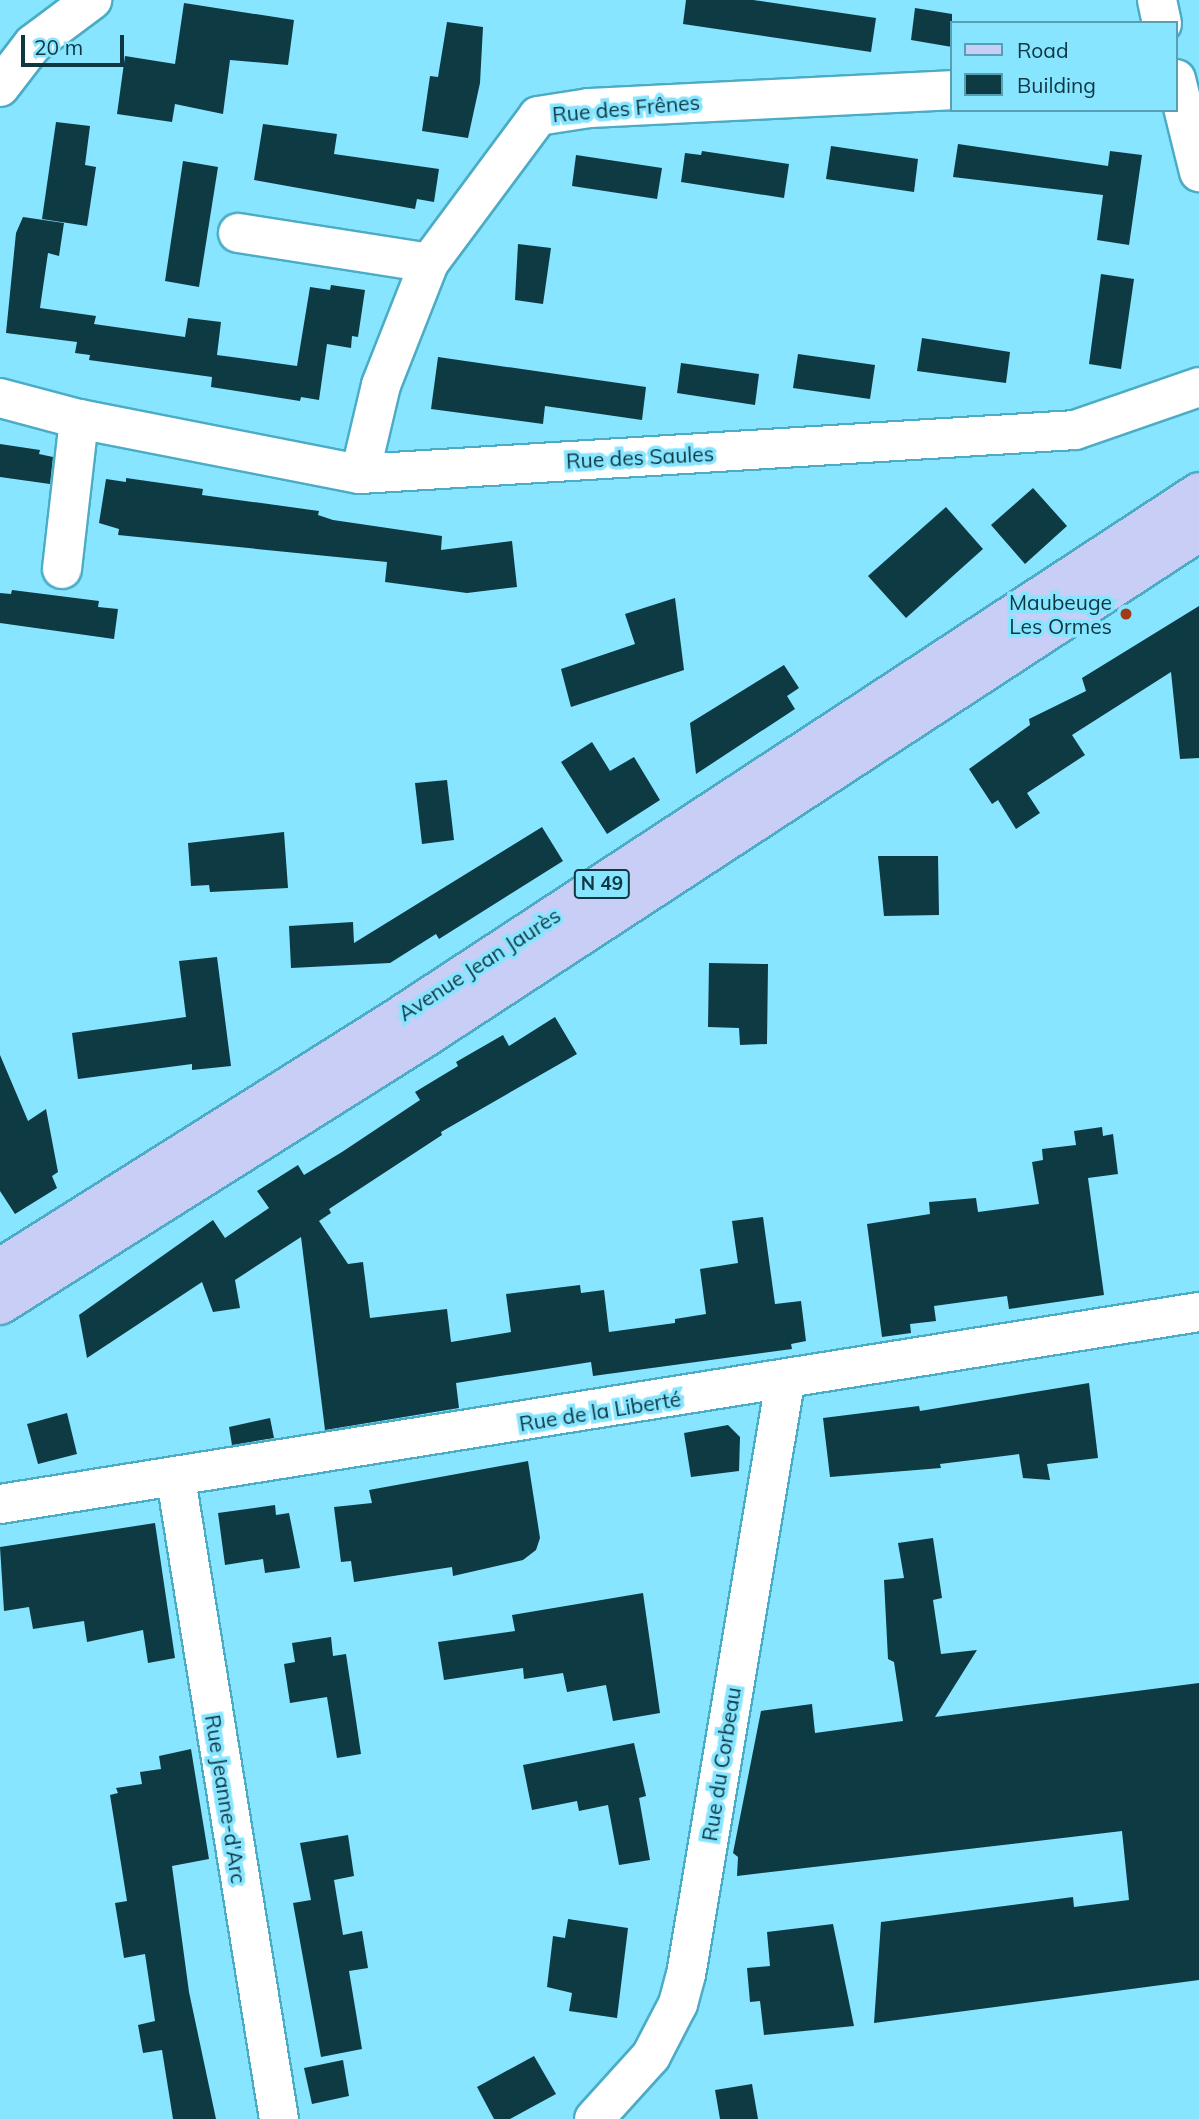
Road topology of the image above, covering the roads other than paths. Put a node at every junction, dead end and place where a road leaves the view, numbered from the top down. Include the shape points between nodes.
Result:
1 (92, 0) edge
2 (1157, 0) edge
3 (1162, 21) edge
4 (0, 88) edge
5 (950, 90) edge
6 (1179, 100) edge
7 (1199, 172) edge
8 (238, 233) dead end
9 (429, 263) junction
10 (1199, 387) edge
11 (0, 398) edge
12 (79, 419) junction
13 (360, 474) junction
14 (1199, 492) edge
15 (1199, 532) edge
16 (62, 569) dead end
17 (0, 1268) edge
18 (0, 1305) edge
19 (1199, 1312) edge
20 (785, 1382) junction
21 (176, 1479) junction
22 (0, 1504) edge
23 (279, 2119) edge
24 (594, 2119) edge

1 - 4 street via 33,44
2 - 3 street
5 - 9 street, Rue des Frênes via 589,108 538,116
6 - 7 street
8 - 9 street
9 - 13 street, Rue des Frênes via 381,384
10 - 13 street, Rue des Saules via 1075,430
11 - 12 street, Rue des Saules
12 - 13 street, Rue des Saules
12 - 16 street
14 - 17 main road, Avenue Jean Jaurès / N 49 via 406,1012
15 - 18 main road, Avenue Jean Jaurès / N 49 via 426,1037
19 - 20 street, Rue de la Liberté
20 - 21 street, Rue de la Liberté
20 - 24 street, Rue du Corbeau via 686,1975 678,2004 650,2056
21 - 22 street, Rue de la Liberté
21 - 23 street, Rue Jeanne-d'Arc

